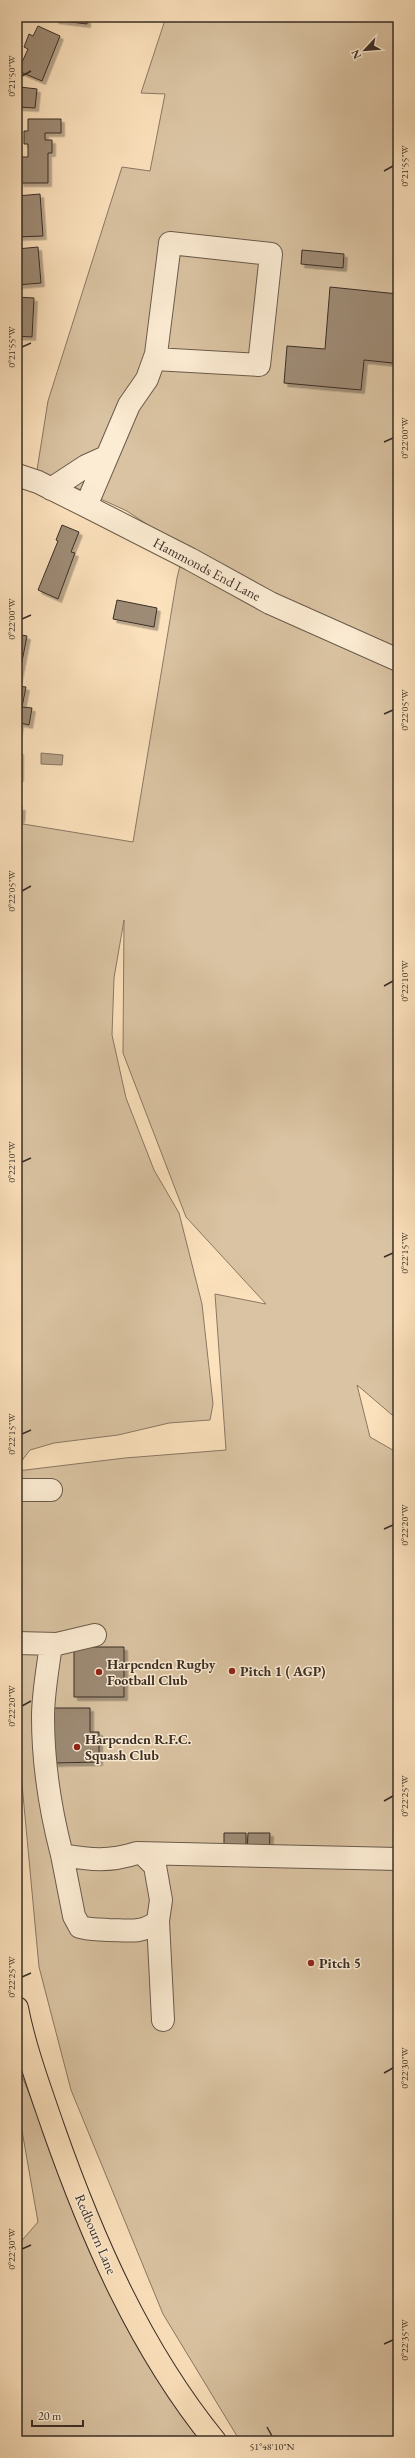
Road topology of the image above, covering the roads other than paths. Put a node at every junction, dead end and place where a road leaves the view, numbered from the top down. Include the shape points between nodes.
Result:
1 (155, 358) junction
2 (106, 457) junction
3 (17, 476) edge
4 (51, 489) junction
5 (86, 506) junction
6 (398, 660) edge
7 (17, 1490) edge
8 (51, 1490) dead end
9 (94, 1634) dead end
10 (17, 1643) edge
11 (51, 1644) junction
12 (143, 1854) junction
13 (62, 1855) junction
14 (398, 1859) edge
15 (158, 1921) junction
16 (17, 2008) edge
17 (163, 2020) dead end
18 (215, 2441) edge

1 - 1 street via 170,243 271,254 259,365
1 - 2 street via 147,379 129,405
2 - 4 street via 86,466
2 - 5 street
3 - 4 street, Hammonds End Lane
4 - 5 street, Hammonds End Lane
5 - 6 street, Hammonds End Lane via 190,559 270,604
7 - 8 street
9 - 11 street
10 - 11 street
11 - 13 street via 43,1715 44,1760 51,1812
12 - 13 street via 121,1859 84,1859
12 - 14 street
12 - 15 street via 156,1866 161,1900
13 - 15 street via 74,1916 80,1927 92,1931 140,1931
15 - 17 street
16 - 18 main road, Redbourn Lane via 62,2152 113,2277 148,2344 192,2413

